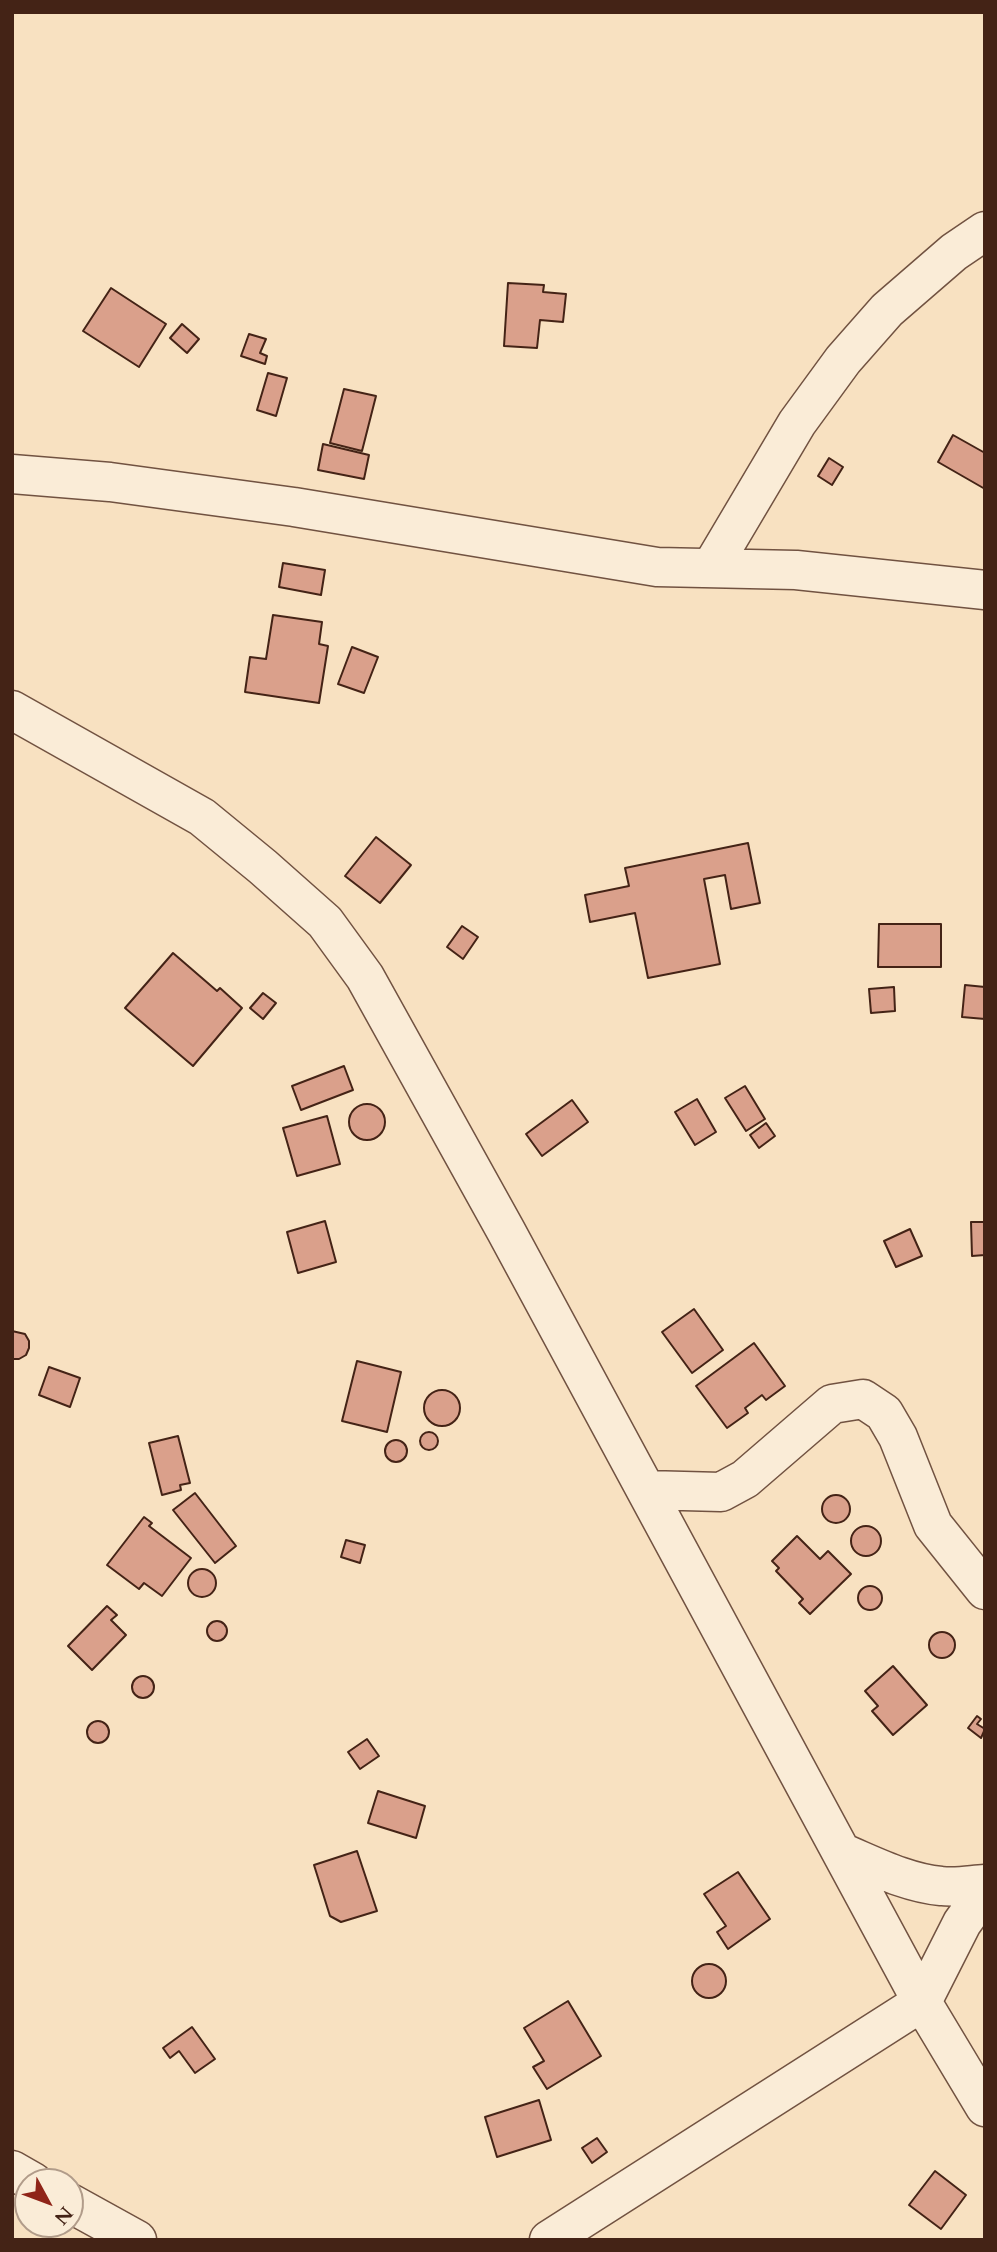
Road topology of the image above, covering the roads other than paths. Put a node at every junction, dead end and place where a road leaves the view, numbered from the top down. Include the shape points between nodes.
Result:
1 (985, 231) edge
2 (12, 474) edge
3 (711, 568) junction
4 (985, 590) edge
5 (12, 710) edge
6 (646, 1490) junction
7 (985, 1590) edge
8 (843, 1853) junction
9 (985, 1884) edge
10 (985, 1891) edge
11 (922, 2002) junction
12 (985, 2107) edge
13 (84, 2211) edge
14 (136, 2240) edge
15 (549, 2240) edge

1 - 3 street via 887,310 844,360 797,423
2 - 3 street via 294,507 657,567
3 - 4 street via 796,570
5 - 6 street via 202,817 325,922 365,977
6 - 7 street via 721,1493 746,1479 832,1404 863,1399 884,1413 933,1525
6 - 8 street
8 - 9 street via 928,1884
8 - 11 street
10 - 11 street via 962,1923
11 - 12 street
11 - 15 street
13 - 14 street

